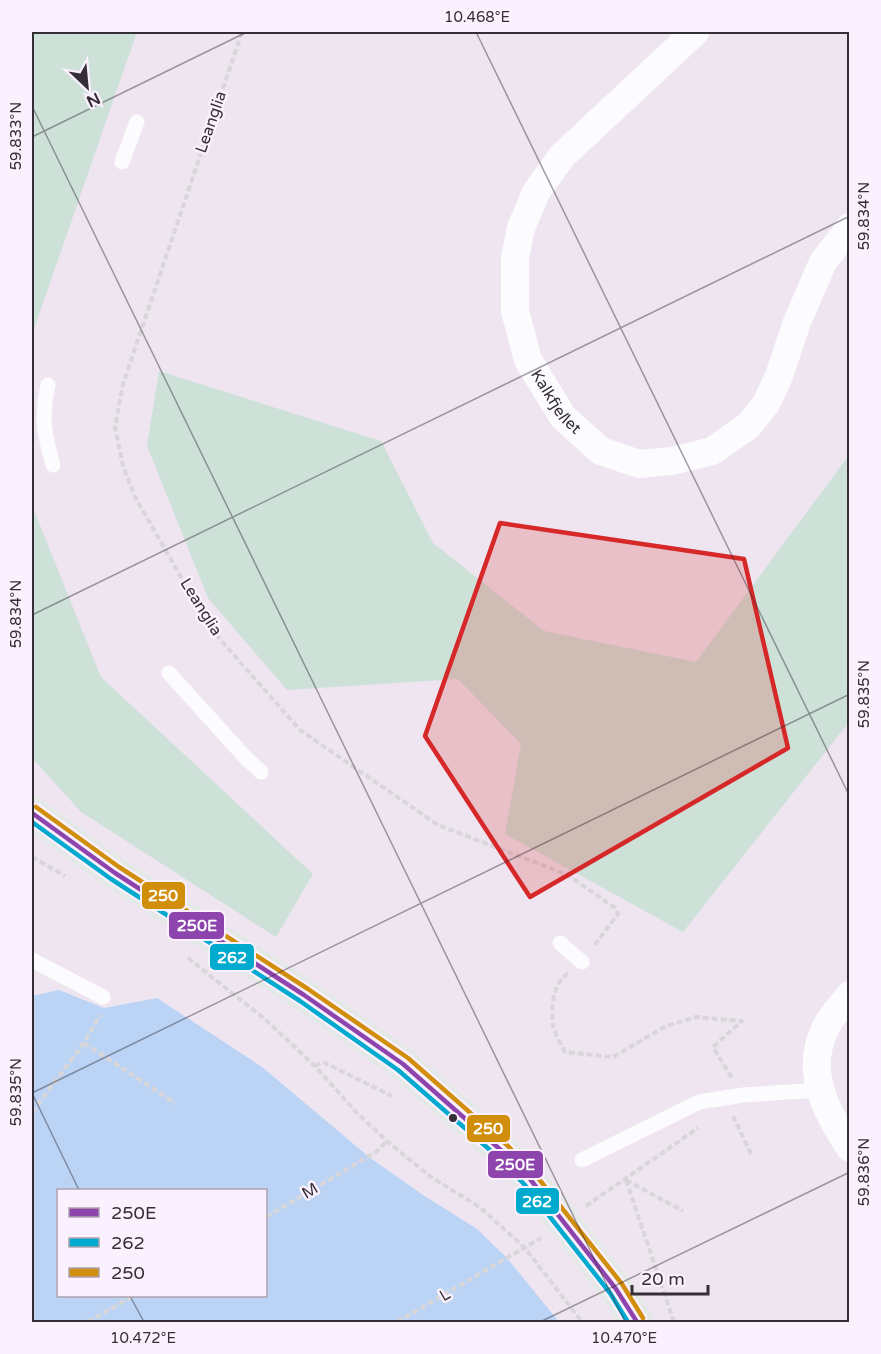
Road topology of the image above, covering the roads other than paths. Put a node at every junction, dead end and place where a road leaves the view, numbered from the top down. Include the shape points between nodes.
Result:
1 (695, 32) edge
2 (137, 122) dead end
3 (122, 162) dead end
4 (849, 226) edge
5 (48, 385) dead end
6 (53, 465) dead end
7 (170, 673) dead end
8 (261, 772) dead end
9 (32, 813) edge
10 (560, 943) dead end
11 (32, 960) edge
12 (582, 962) road end
13 (849, 995) edge
14 (103, 1003) road end
15 (819, 1090) junction
16 (849, 1148) edge
17 (582, 1160) dead end
18 (637, 1323) edge

1 - 4 street, Kalkfjellet via 562,156 536,192 521,228 515,258 515,310 528,360 563,417 601,451 639,464 712,451 748,426 766,404 823,262
2 - 3 lane
5 - 6 lane via 43,408 44,434
7 - 8 lane
9 - 18 main road via 115,873 403,1064 530,1179 616,1289
10 - 12 lane
11 - 14 lane
13 - 15 street via 827,1025 815,1059
15 - 16 street
15 - 17 lane via 699,1102

